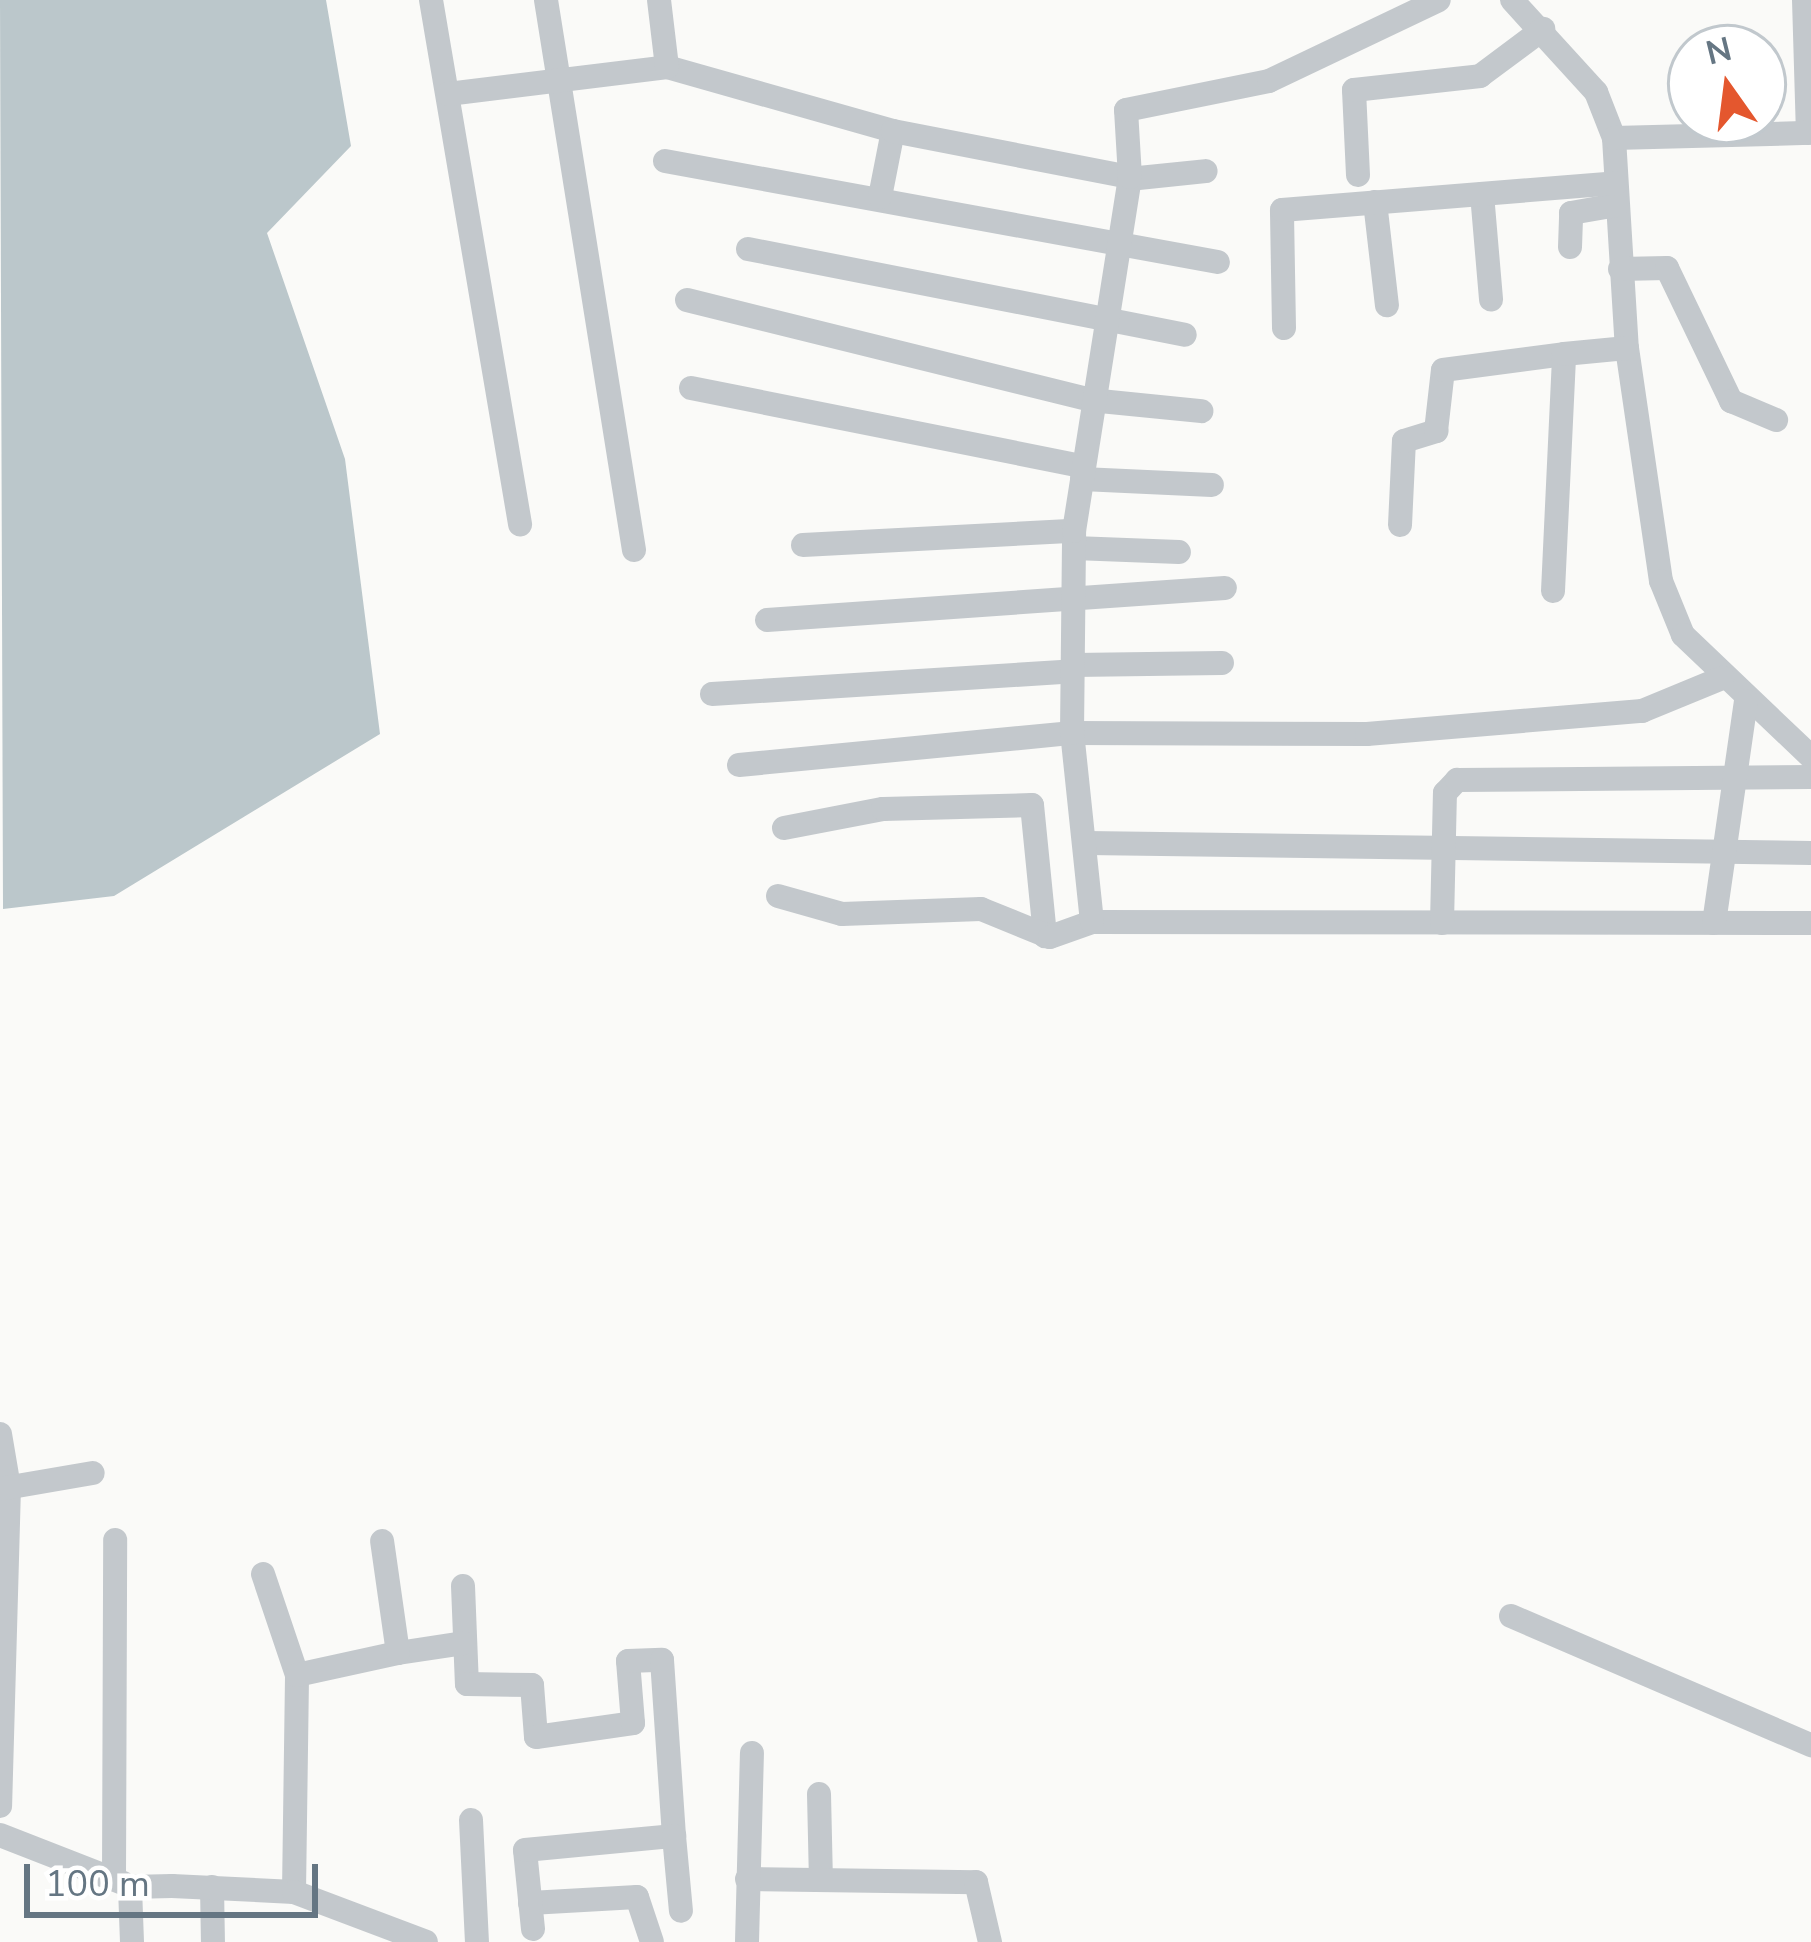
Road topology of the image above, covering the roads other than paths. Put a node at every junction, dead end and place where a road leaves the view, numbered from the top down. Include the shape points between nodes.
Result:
1 (430, 0) edge
2 (546, 0) edge
3 (658, 0) edge
4 (1439, 0) edge
5 (1512, 0) edge
6 (1804, 0) edge
7 (1543, 29) junction
8 (667, 67) junction
9 (562, 80) junction
10 (448, 94) junction
11 (893, 131) junction
12 (1810, 133) edge
13 (1614, 138) junction
14 (665, 161) dead end
15 (1206, 171) dead end
16 (1358, 175) dead end
17 (1129, 178) junction
18 (1482, 194) junction
19 (1616, 194) junction
20 (880, 197) junction
21 (1376, 202) junction
22 (1115, 248) junction
23 (1570, 248) dead end
24 (748, 249) dead end
25 (1218, 262) dead end
26 (1621, 269) junction
27 (687, 300) dead end
28 (1491, 300) dead end
29 (1387, 304) dead end
30 (1103, 319) junction
31 (1284, 328) dead end
32 (1185, 335) dead end
33 (1627, 348) junction
34 (1564, 354) junction
35 (691, 388) dead end
36 (1090, 400) junction
37 (1201, 411) dead end
38 (1776, 420) dead end
39 (1082, 472) junction
40 (1212, 485) dead end
41 (520, 524) dead end
42 (1400, 525) dead end
43 (1074, 540) junction
44 (803, 545) dead end
45 (634, 550) dead end
46 (1178, 552) dead end
47 (1225, 588) dead end
48 (1553, 591) dead end
49 (1074, 600) junction
50 (767, 620) dead end
51 (1222, 663) dead end
52 (1074, 668) junction
53 (1722, 679) junction
54 (712, 694) dead end
55 (1745, 701) junction
56 (1072, 733) junction
57 (1811, 757) edge
58 (739, 765) dead end
59 (1811, 777) edge
60 (1732, 783) junction
61 (784, 828) dead end
62 (1087, 843) junction
63 (1444, 848) junction
64 (1724, 852) junction
65 (1811, 854) edge
66 (778, 896) dead end
67 (1092, 922) junction
68 (1442, 922) junction
69 (1714, 923) junction
70 (1811, 923) edge
71 (1046, 936) junction
72 (0, 1434) edge
73 (93, 1473) dead end
74 (4, 1488) edge
75 (115, 1540) dead end
76 (382, 1541) dead end
77 (263, 1574) dead end
78 (463, 1586) dead end
79 (1510, 1616) dead end
80 (463, 1643) junction
81 (398, 1653) junction
82 (297, 1676) junction
83 (1811, 1745) edge
84 (752, 1753) dead end
85 (818, 1793) dead end
86 (0, 1805) edge
87 (471, 1820) dead end
88 (0, 1835) edge
89 (674, 1836) junction
90 (747, 1879) junction
91 (820, 1879) junction
92 (122, 1882) junction
93 (212, 1887) junction
94 (294, 1892) junction
95 (530, 1903) junction
96 (681, 1911) dead end
97 (533, 1929) dead end
98 (347, 1930) edge
99 (132, 1942) edge
100 (213, 1942) edge
101 (426, 1942) edge
102 (477, 1942) edge
103 (652, 1942) edge
104 (747, 1942) edge
105 (990, 1942) edge

1 - 10 street
2 - 9 street
3 - 8 street
4 - 17 street via 1269,81 1126,110
5 - 7 street
6 - 12 street
7 - 13 street via 1596,92
7 - 16 street via 1480,76 1354,90
8 - 9 street
8 - 11 street
9 - 10 street
9 - 45 street
10 - 41 street
11 - 17 street
11 - 20 street
12 - 13 street
13 - 19 street
14 - 20 street
15 - 17 street
17 - 22 street
18 - 19 street
18 - 21 street
18 - 28 street
19 - 23 street via 1570,213
19 - 26 street
20 - 22 street
21 - 29 street
21 - 31 street via 1274,217
22 - 25 street
22 - 30 street
24 - 30 street
26 - 33 street
26 - 38 street via 1667,268 1731,401
27 - 36 street
30 - 32 street
30 - 36 street
33 - 34 street
33 - 53 street via 1661,581 1683,635
34 - 42 street via 1443,370 1436,431 1404,441
34 - 48 street
35 - 39 street
36 - 37 street
36 - 39 street
39 - 40 street
39 - 43 street
43 - 44 street
43 - 46 street
43 - 49 street
47 - 49 street
49 - 50 street
49 - 52 street
51 - 52 street
52 - 54 street
52 - 56 street
53 - 55 street
53 - 56 street via 1642,711 1459,727
55 - 57 street
55 - 60 street
56 - 58 street
56 - 62 street
59 - 60 street
60 - 63 street via 1457,780 1445,793
60 - 64 street
61 - 71 street via 883,809 1032,805
62 - 63 street
62 - 67 street
63 - 64 street
63 - 68 street
64 - 65 street
64 - 69 street
66 - 71 street via 802,911 855,915 981,909
67 - 68 street
67 - 71 street
68 - 69 street
69 - 70 street
72 - 74 street
73 - 74 street
74 - 86 street
75 - 92 street
76 - 81 street
77 - 82 street
78 - 80 street
79 - 83 street
80 - 81 street
80 - 89 street via 466,1684 532,1685 536,1737 633,1723 628,1661 662,1660
81 - 82 street
82 - 94 street
84 - 90 street
85 - 91 street
87 - 102 street
88 - 92 street
89 - 95 street via 526,1850
89 - 96 street
90 - 91 street
90 - 104 street
91 - 105 street via 976,1882
92 - 93 street
92 - 99 street
93 - 94 street
93 - 100 street
94 - 98 street
95 - 97 street
95 - 103 street via 637,1897
98 - 101 street

